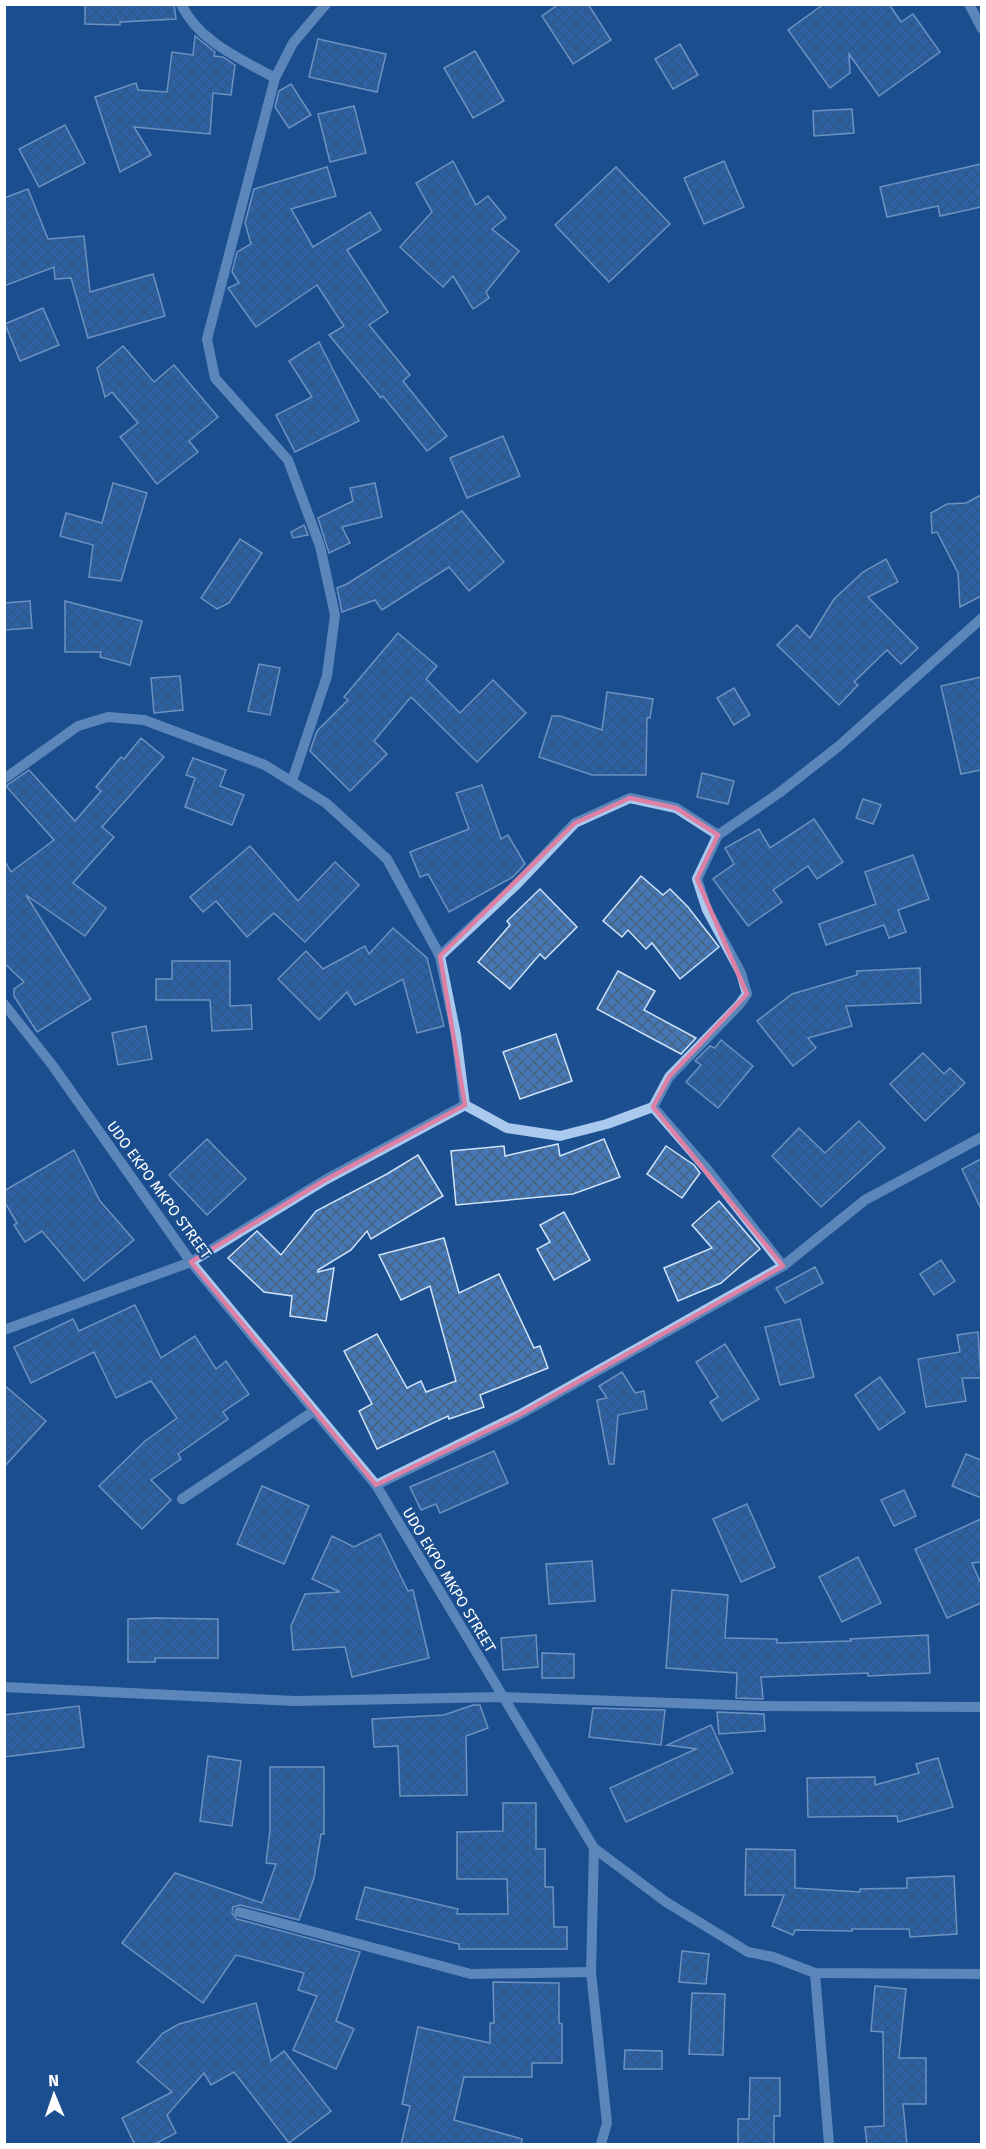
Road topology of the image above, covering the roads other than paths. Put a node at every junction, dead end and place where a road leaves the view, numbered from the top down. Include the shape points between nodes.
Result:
1 (181, 4) edge
2 (326, 4) edge
3 (969, 4) edge
4 (981, 29) edge
5 (275, 78) junction
6 (981, 618) edge
7 (4, 779) edge
8 (292, 781) junction
9 (718, 835) junction
10 (440, 956) junction
11 (4, 1004) edge
12 (465, 1105) junction
13 (653, 1107) junction
14 (981, 1137) edge
15 (191, 1262) junction
16 (783, 1266) junction
17 (4, 1330) edge
18 (314, 1411) junction
19 (376, 1485) junction
20 (182, 1499) dead end
21 (4, 1687) edge
22 (502, 1697) junction
23 (981, 1707) edge
24 (594, 1848) junction
25 (239, 1912) dead end
26 (591, 1972) junction
27 (815, 1973) junction
28 (981, 1974) edge
29 (601, 2145) edge
30 (829, 2145) edge

1 - 5 street via 188,18 219,48
2 - 5 street via 294,43
3 - 4 street
5 - 8 street via 207,339 215,378 288,460 320,546 334,615 327,676
6 - 9 street via 839,746
7 - 8 street via 78,726 108,717 144,720 265,765
8 - 10 street via 326,803 387,859
9 - 10 street via 676,808 630,798 575,823
9 - 13 street via 697,879 707,910 741,974 747,994 669,1077
10 - 12 street
11 - 15 street, UDO EKPO MKPO STREET via 53,1066
12 - 13 street via 507,1128 560,1136
12 - 15 street via 325,1180
13 - 16 street
14 - 16 street via 865,1200
15 - 17 street
15 - 18 street, UDO EKPO MKPO STREET
16 - 19 street via 519,1414
18 - 19 street, UDO EKPO MKPO STREET
18 - 20 street
19 - 22 street, UDO EKPO MKPO STREET
21 - 22 street via 295,1701
22 - 23 street via 759,1706
22 - 24 street, UDO EKPO MKPO STREET
24 - 26 street
24 - 27 street, UDO EKPO MKPO STREET via 666,1902 748,1952
25 - 26 street via 471,1974
26 - 29 street via 607,2122
27 - 28 street, UDO EKPO MKPO STREET
27 - 30 street

